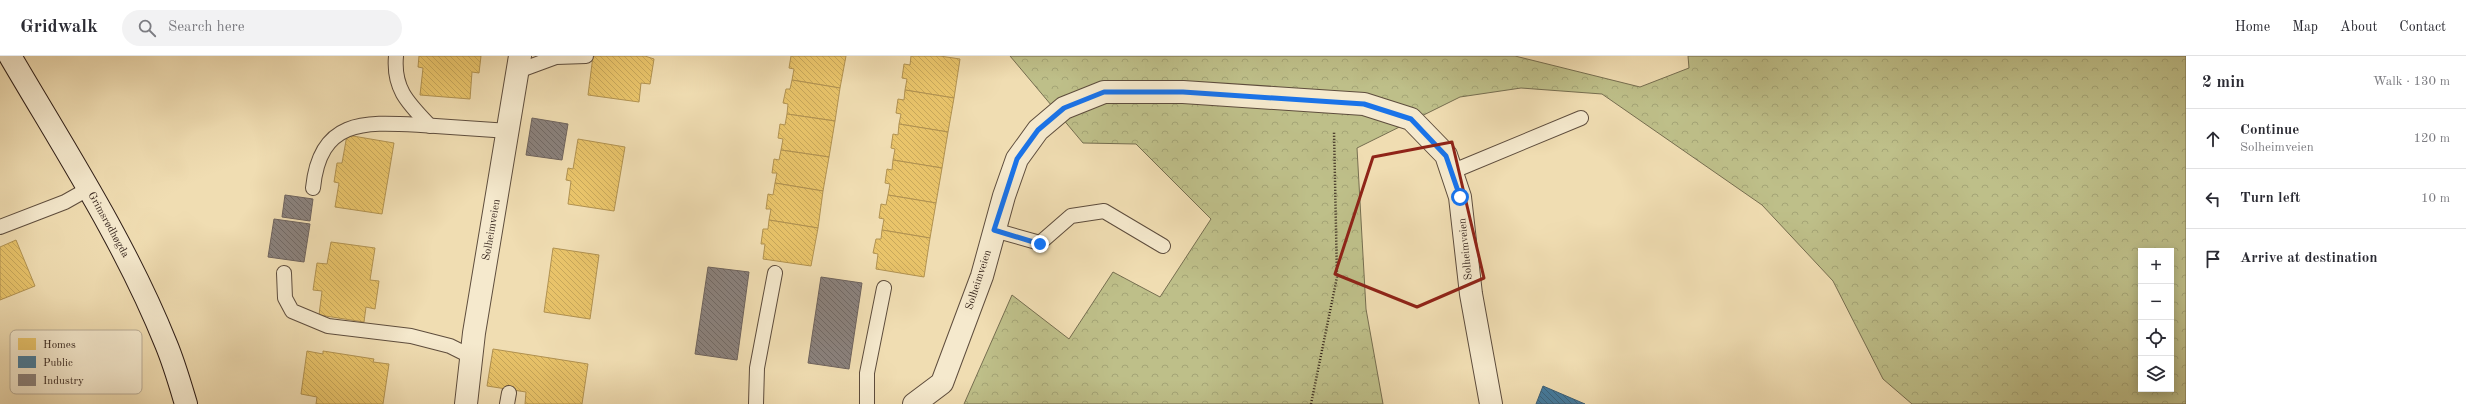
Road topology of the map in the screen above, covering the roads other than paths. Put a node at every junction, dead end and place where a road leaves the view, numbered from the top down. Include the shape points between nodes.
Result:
1 (10, 56) edge
2 (396, 56) edge
3 (586, 56) edge
4 (519, 64) edge
5 (1581, 118) dead end
6 (430, 126) junction
7 (509, 131) junction
8 (1451, 172) junction
9 (313, 188) dead end
10 (88, 189) junction
11 (0, 227) edge
12 (994, 230) junction
13 (1163, 246) dead end
14 (284, 273) dead end
15 (775, 273) dead end
16 (884, 288) dead end
17 (472, 357) junction
18 (942, 383) junction
19 (186, 404) edge
20 (466, 404) edge
21 (756, 404) edge
22 (867, 404) edge
23 (914, 404) edge
24 (937, 404) edge
25 (1491, 404) edge

1 - 10 street, Grimsrødhøgda
2 - 6 lane via 394,72 405,100
3 - 4 lane via 556,57
4 - 7 street, Solheimveien
5 - 8 lane
6 - 7 lane
6 - 9 lane via 378,123 355,126 339,134 324,149 315,167
7 - 17 street, Solheimveien
8 - 12 street, Solheimveien via 1446,156 1411,119 1364,104 1183,92 1104,92 1064,108 1038,130 1017,159
8 - 25 street, Solheimveien via 1460,197 1471,294
10 - 11 lane via 65,202
10 - 19 street, Grimsrødhøgda via 141,288 166,344
12 - 13 lane via 1040,244 1071,216 1104,211
12 - 18 street, Solheimveien via 982,276
14 - 17 lane via 285,298 292,311 328,326 424,339 450,346
15 - 21 lane via 757,368
16 - 22 lane via 867,373
17 - 20 street, Solheimveien
18 - 23 street
18 - 24 street, Solheimveien

